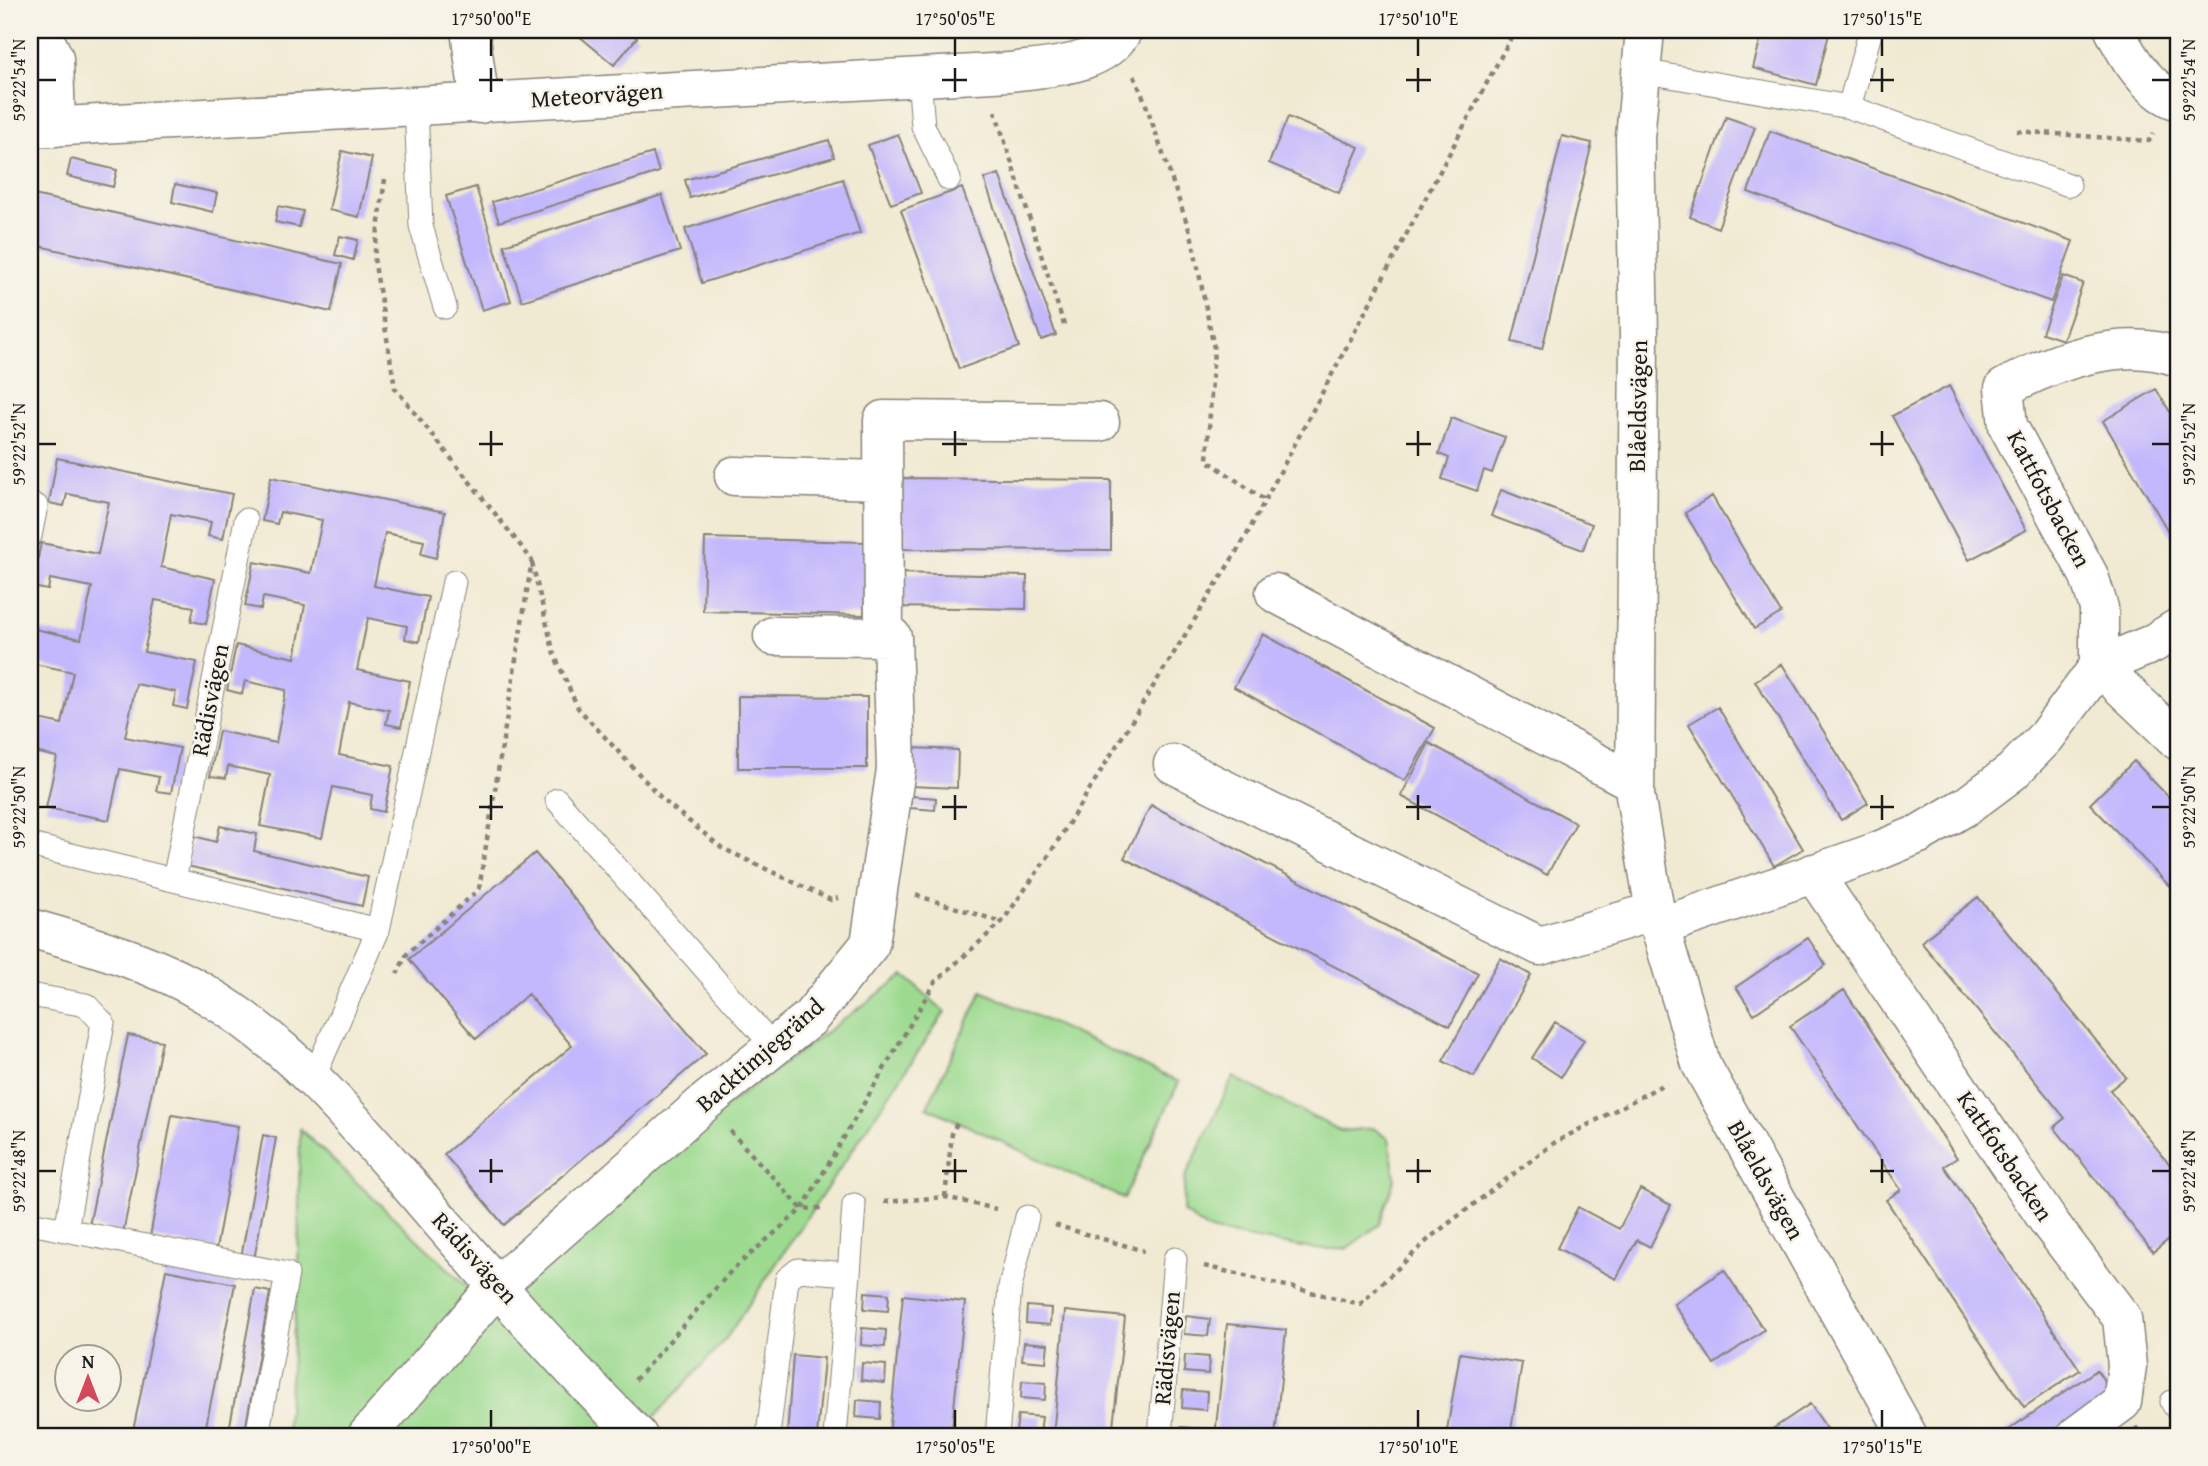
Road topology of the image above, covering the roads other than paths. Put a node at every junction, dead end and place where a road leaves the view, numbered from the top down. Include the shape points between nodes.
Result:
1 (40, 30) edge
2 (470, 30) edge
3 (1646, 30) edge
4 (1871, 30) edge
5 (2114, 30) edge
6 (1120, 35) edge
7 (1641, 72) junction
8 (919, 77) junction
9 (2174, 99) edge
10 (480, 104) junction
11 (416, 106) junction
12 (1849, 107) junction
13 (43, 127) edge
14 (949, 179) dead end
15 (2069, 185) dead end
16 (445, 307) dead end
17 (2178, 357) edge
18 (1100, 422) dead end
19 (733, 476) dead end
20 (883, 480) junction
21 (36, 506) dead end
22 (246, 520) dead end
23 (30, 536) edge
24 (454, 582) dead end
25 (1275, 593) dead end
26 (2178, 628) edge
27 (773, 636) dead end
28 (884, 638) junction
29 (2099, 666) junction
30 (2178, 741) edge
31 (1173, 764) dead end
32 (1635, 783) junction
33 (557, 800) dead end
34 (30, 845) edge
35 (1813, 873) junction
36 (174, 880) junction
37 (1657, 919) junction
38 (30, 928) edge
39 (378, 930) junction
40 (30, 995) edge
41 (774, 1047) junction
42 (313, 1079) junction
43 (854, 1205) road end
44 (1027, 1217) road end
45 (30, 1223) edge
46 (66, 1230) junction
47 (1175, 1259) road end
48 (849, 1274) junction
49 (498, 1285) junction
50 (257, 1436) edge
51 (367, 1436) edge
52 (638, 1436) edge
53 (768, 1436) edge
54 (835, 1436) edge
55 (997, 1436) edge
56 (1160, 1436) edge
57 (1908, 1436) edge
58 (2076, 1436) edge

1 - 13 street via 54,58
2 - 10 street
3 - 7 street, Blåeldsvägen
4 - 12 lane
5 - 9 street via 2128,57
6 - 8 street, Meteorvägen via 1081,62
7 - 12 lane
7 - 32 street, Blåeldsvägen via 1635,138 1639,350
8 - 10 street, Meteorvägen via 569,95
8 - 14 lane via 923,126
10 - 11 street, Meteorvägen
11 - 13 street, Meteorvägen
11 - 16 lane via 421,226
12 - 15 lane
17 - 29 street, Kattfotsbacken via 2142,349 2106,352 2030,374 2004,387 2008,426 2089,576 2099,608
18 - 20 street, Backtimjegränd via 883,420
19 - 20 street
20 - 28 street, Backtimjegränd
21 - 23 lane
22 - 36 lane, Rädisvägen
24 - 39 lane
25 - 32 street
26 - 29 street
27 - 28 street
28 - 41 street, Backtimjegränd via 892,638 896,769 870,944 810,1018
29 - 30 street
29 - 35 street via 2046,737 2012,772 1968,805 1919,834
31 - 37 street via 1540,946
32 - 37 street, Blåeldsvägen
33 - 41 lane
34 - 36 lane
35 - 37 street
35 - 58 street, Kattfotsbacken via 2049,1222 2122,1318 2127,1366 2122,1402
36 - 39 lane
37 - 57 street, Blåeldsvägen via 1701,1064
38 - 42 street, Rädisvägen via 118,954 207,995 285,1052
39 - 42 lane
40 - 46 lane via 86,1005 103,1023
41 - 49 street, Backtimjegränd
42 - 49 street, Rädisvägen
43 - 48 lane
44 - 55 lane via 1010,1287
45 - 46 lane
46 - 50 lane via 287,1274
47 - 56 lane, Rädisvägen
48 - 53 lane via 798,1270 787,1279
48 - 54 lane
49 - 51 street, Backtimjegränd
49 - 52 street, Rädisvägen

